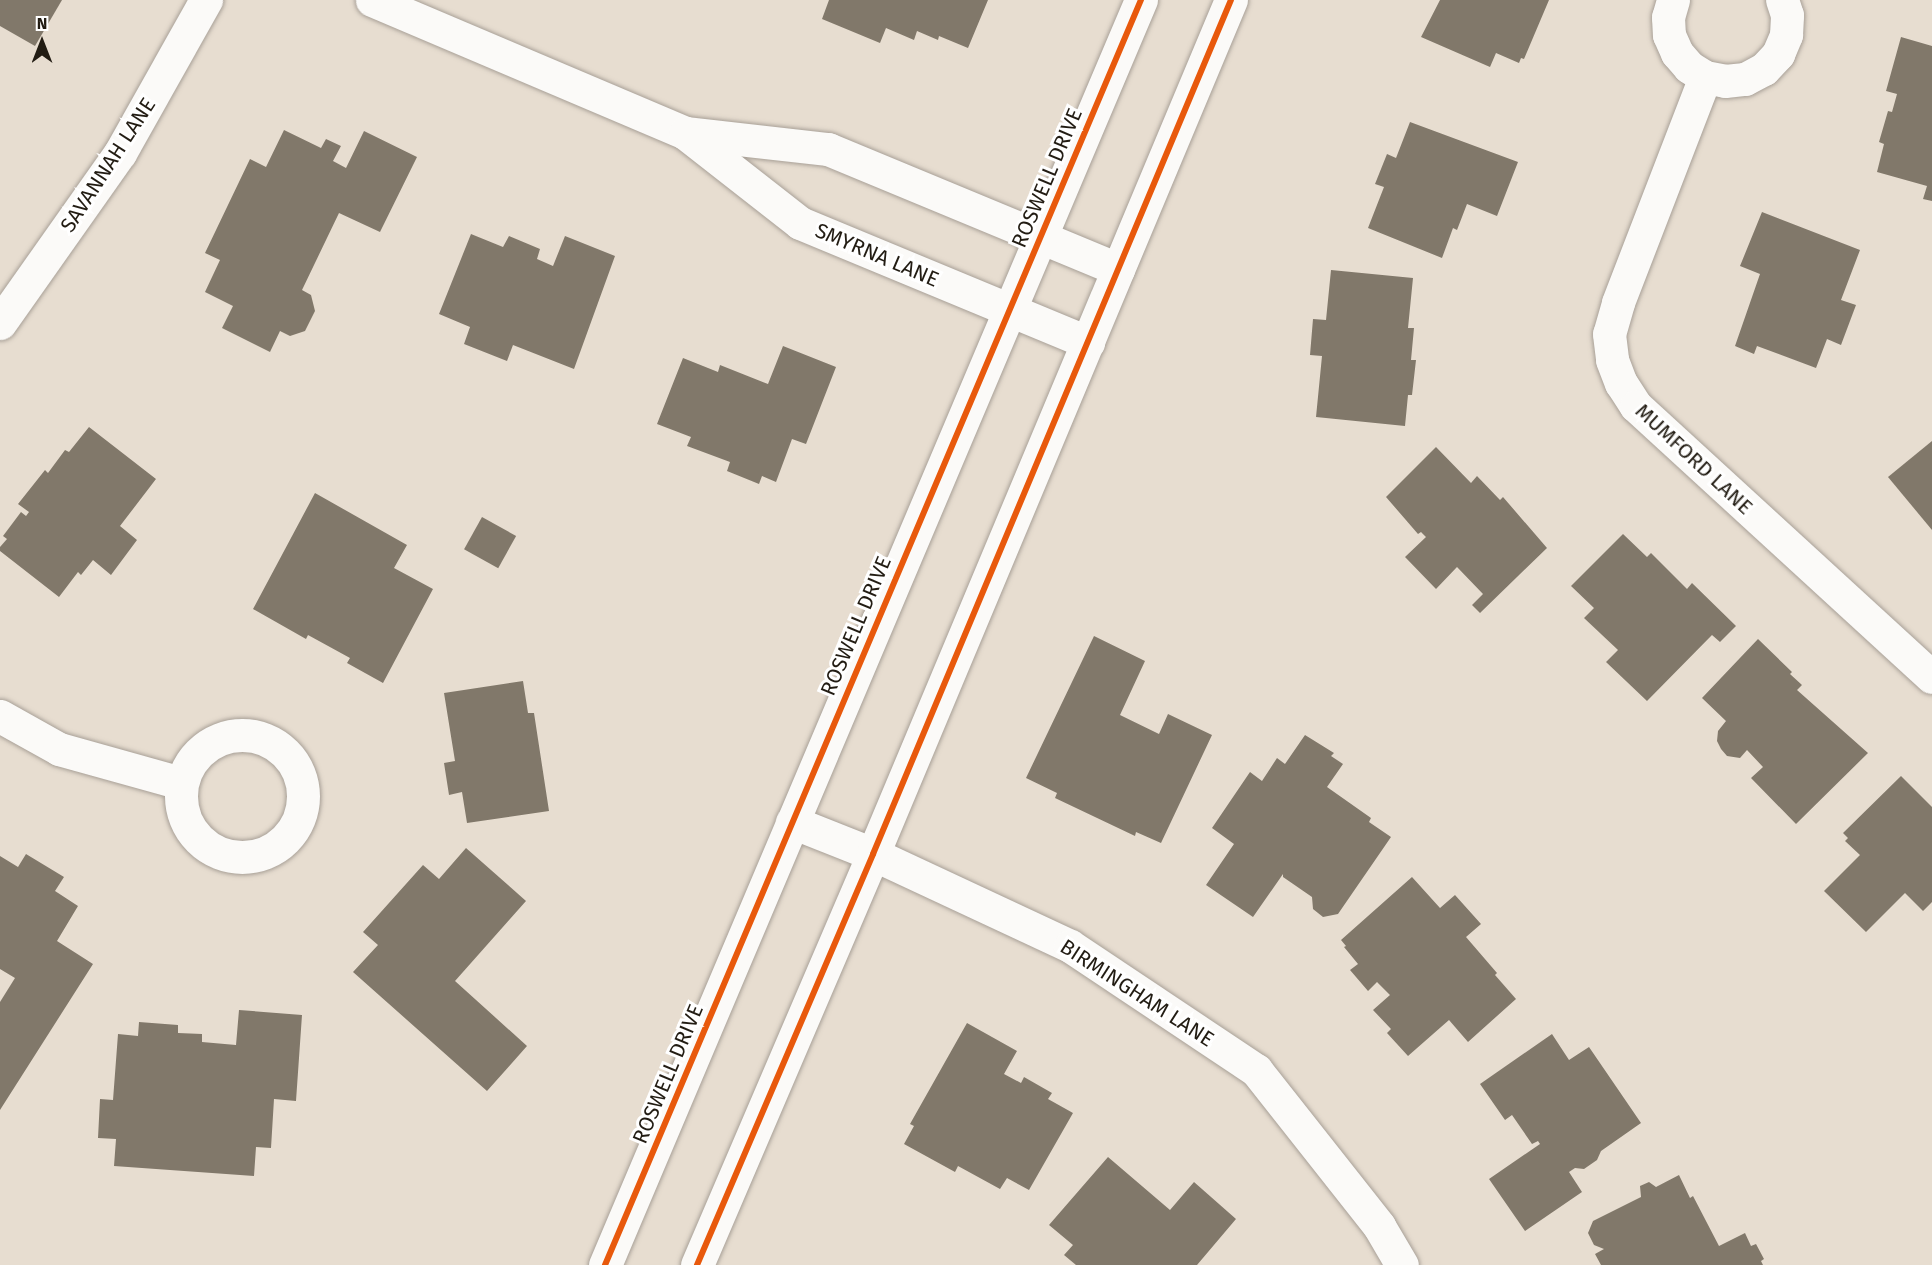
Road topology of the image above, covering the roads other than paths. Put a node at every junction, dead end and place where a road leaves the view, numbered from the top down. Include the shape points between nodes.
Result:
1 (206, 0) edge
2 (372, 0) edge
3 (1141, 0) edge
4 (1231, 0) edge
5 (1672, 0) edge
6 (1782, 0) edge
7 (1704, 77) junction
8 (685, 133) junction
9 (1040, 236) junction
10 (1118, 269) junction
11 (1008, 310) junction
12 (0, 323) edge
13 (1088, 342) junction
14 (1932, 677) edge
15 (0, 716) edge
16 (182, 783) dead end
17 (792, 822) junction
18 (873, 855) junction
19 (605, 1265) edge
20 (697, 1265) edge
21 (1402, 1265) edge

1 - 12 street, SAVANNAH LANE via 120,153
2 - 8 street, SMYRNA LANE
3 - 9 street, ROSWELL DRIVE
4 - 10 street
5 - 7 street via 1668,17 1673,44 1689,68
6 - 7 street via 1787,15 1786,35 1778,54 1764,69 1745,79
7 - 14 street, MUMFORD LANE via 1617,303 1609,334 1612,360 1636,406
8 - 9 street, SMYRNA LANE via 828,149
8 - 11 street, SMYRNA LANE via 800,223
9 - 10 street, SMYRNA LANE
9 - 11 street, ROSWELL DRIVE
10 - 13 street
11 - 13 street, SMYRNA LANE
11 - 17 street, ROSWELL DRIVE
13 - 18 street
15 - 16 street via 59,749
17 - 18 street, BIRMINGHAM LANE
17 - 19 street, ROSWELL DRIVE
18 - 20 street
18 - 21 street, BIRMINGHAM LANE via 1070,946 1256,1070 1379,1226

